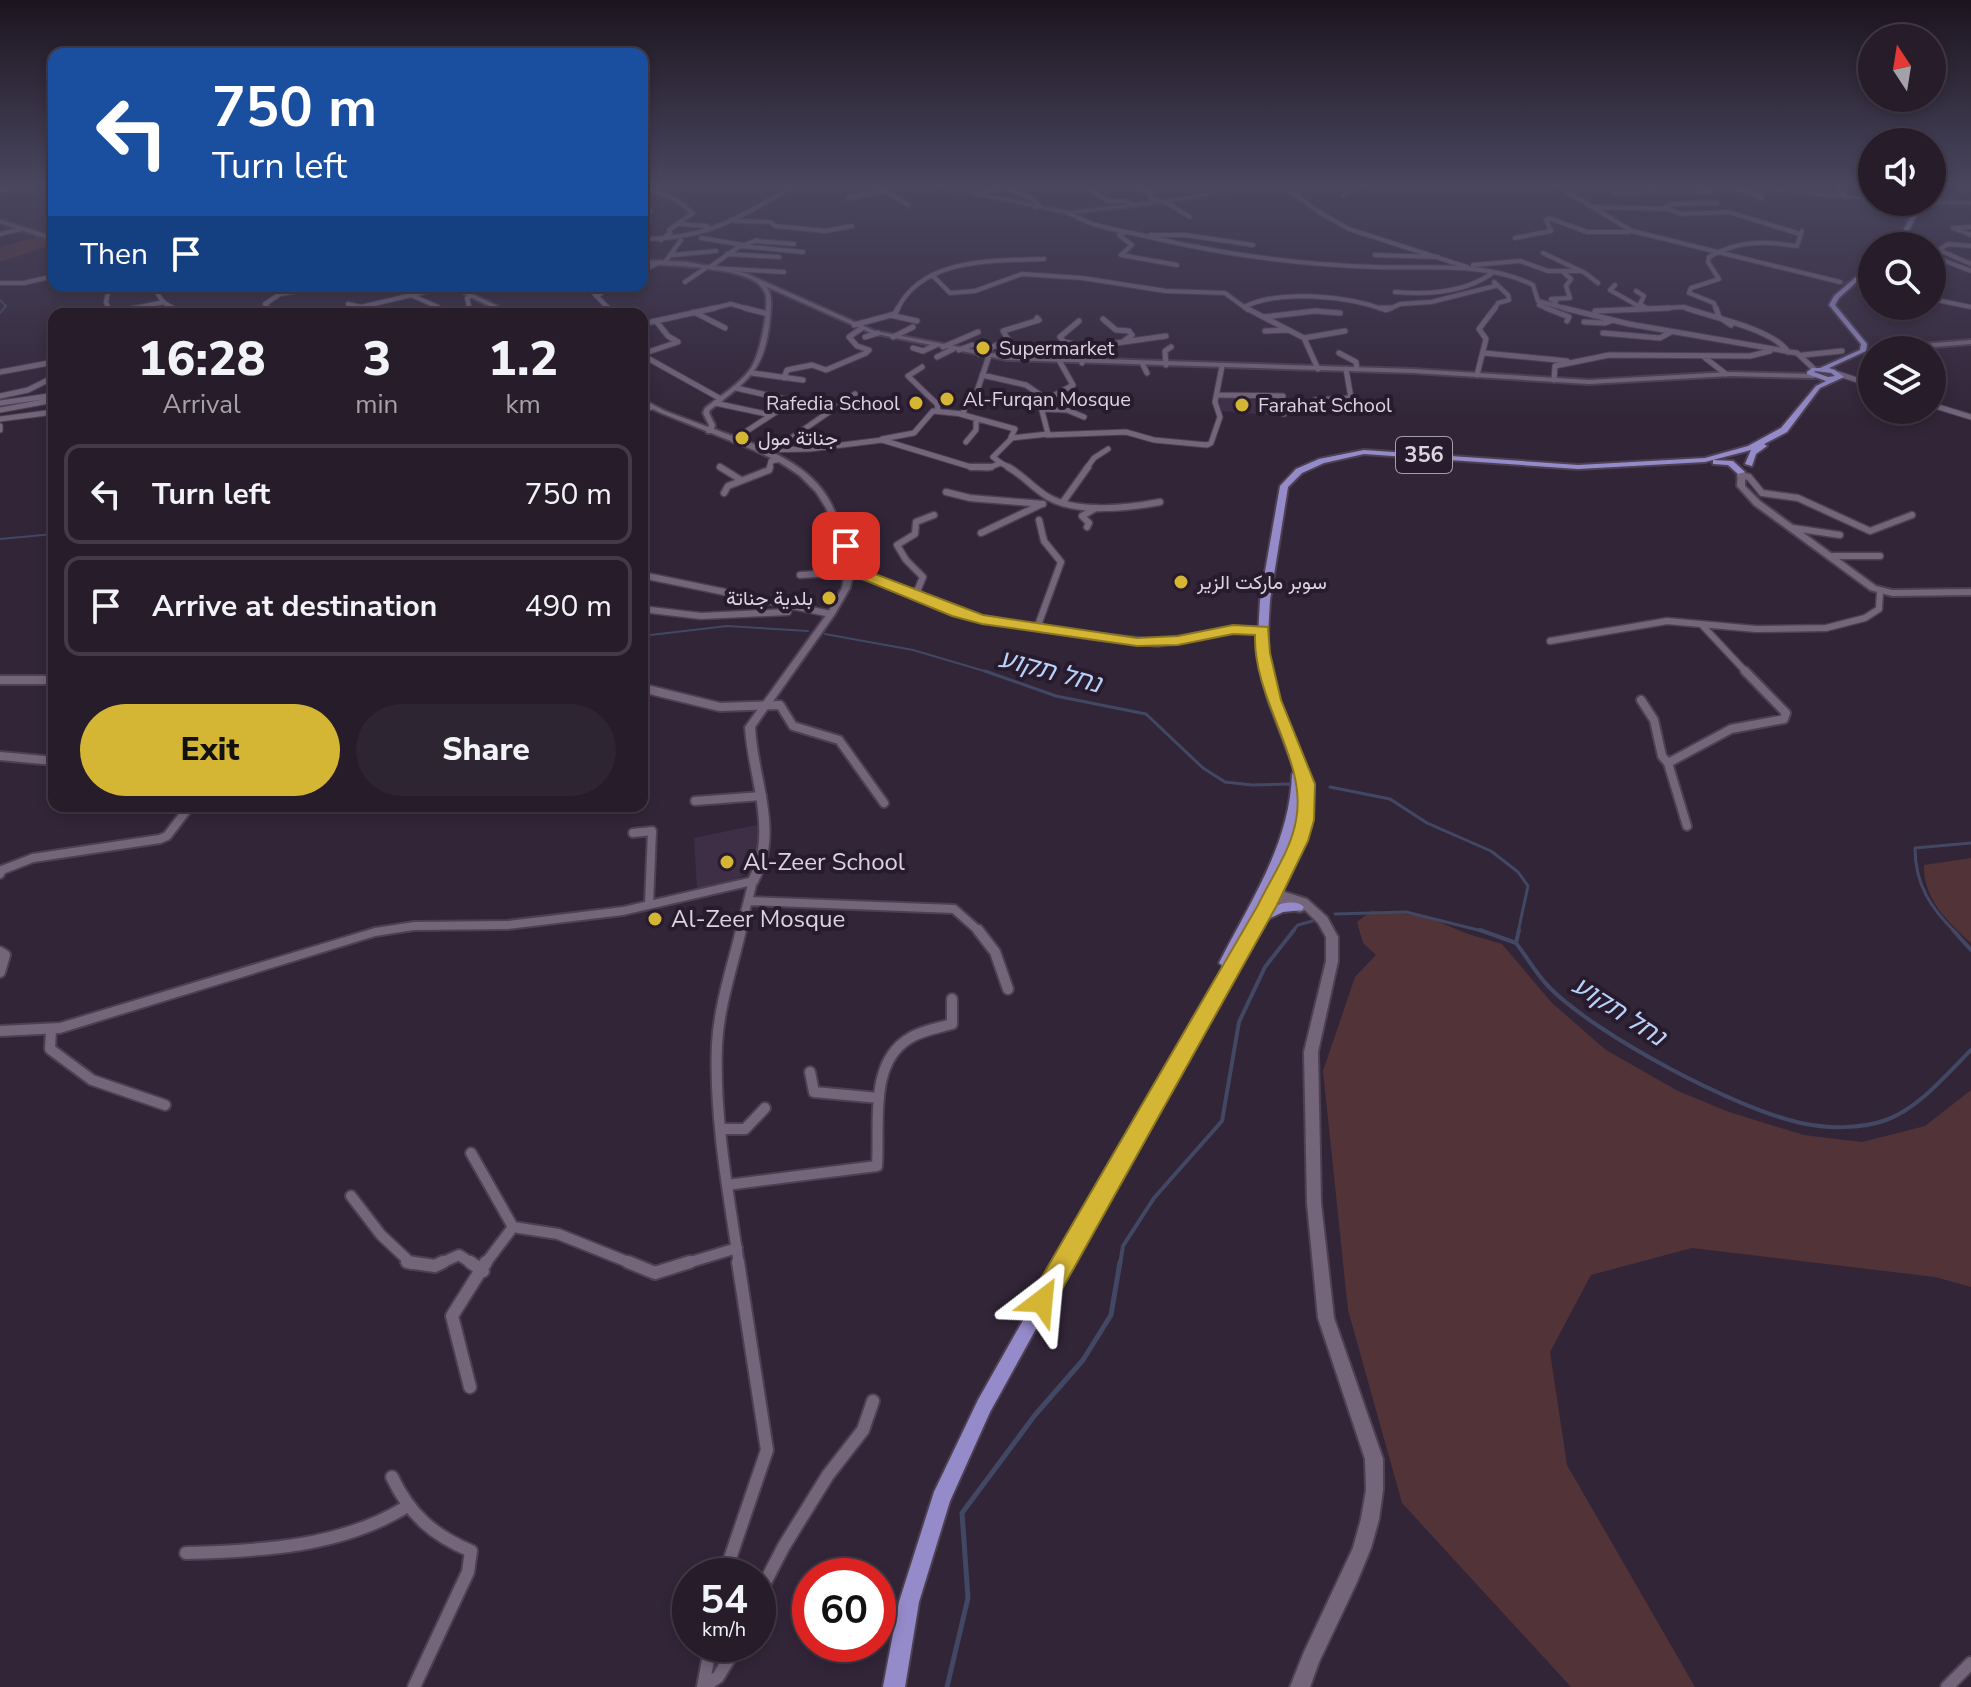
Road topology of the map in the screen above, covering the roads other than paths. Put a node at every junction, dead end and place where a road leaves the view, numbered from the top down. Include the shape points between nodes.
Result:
1 (669, 263) edge
2 (715, 263) edge
3 (983, 263) edge
4 (1164, 263) edge
5 (1287, 263) edge
6 (1456, 263) edge
7 (1504, 263) edge
8 (1526, 263) edge
9 (1562, 263) edge
10 (1708, 263) edge
11 (1767, 263) edge
12 (1949, 263) edge
13 (1177, 265) dead end
14 (709, 267) junction
15 (1465, 267) junction
16 (1579, 271) junction
17 (1971, 271) edge
18 (784, 272) dead end
19 (930, 273) junction
20 (1564, 273) junction
21 (1490, 274) junction
22 (48, 277) edge
23 (1858, 277) edge
24 (685, 282) dead end
25 (1840, 282) tunnel mouth
26 (0, 283) edge
27 (1598, 283) dead end
28 (1615, 285) dead end
29 (1495, 286) junction
30 (1636, 291) dead end
31 (157, 292) edge
32 (295, 292) edge
33 (424, 292) edge
34 (463, 292) edge
35 (592, 292) edge
36 (603, 292) edge
37 (775, 292) junction
38 (1395, 292) dead end
39 (411, 295) junction
40 (471, 296) junction
41 (596, 296) junction
42 (1538, 301) junction
43 (164, 302) junction
44 (1946, 302) edge
45 (348, 304) dead end
46 (268, 307) dead end
47 (438, 307) dead end
48 (1244, 307) junction
49 (1971, 307) edge
50 (137, 308) edge
51 (174, 308) edge
52 (468, 308) edge
53 (498, 308) edge
54 (608, 308) edge
55 (1643, 308) junction
56 (1576, 310) junction
57 (693, 312) junction
58 (1340, 313) dead end
59 (768, 314) junction
60 (889, 315) junction
61 (1262, 317) junction
62 (1037, 318) dead end
63 (1103, 319) dead end
64 (1611, 319) junction
65 (656, 321) junction
66 (917, 321) dead end
67 (1079, 321) dead end
68 (1567, 321) dead end
69 (1584, 322) dead end
70 (648, 323) edge
71 (1731, 325) junction
72 (858, 326) junction
73 (913, 327) dead end
74 (725, 328) dead end
75 (1289, 330) junction
76 (1265, 331) dead end
77 (1345, 331) dead end
78 (978, 332) dead end
79 (1671, 332) junction
80 (878, 333) junction
81 (1603, 333) dead end
82 (1166, 336) dead end
83 (865, 337) dead end
84 (893, 337) junction
85 (1858, 337) edge
86 (1304, 338) junction
87 (1124, 342) junction
88 (1971, 342) edge
89 (1946, 344) edge
90 (972, 345) dead end
91 (940, 346) junction
92 (1088, 347) junction
93 (1171, 347) dead end
94 (913, 348) dead end
95 (1770, 349) junction
96 (956, 350) junction
97 (1842, 351) dead end
98 (1788, 352) junction
99 (648, 353) edge
100 (1339, 353) dead end
101 (1484, 353) junction
102 (979, 354) junction
103 (1802, 355) junction
104 (989, 356) junction
105 (1704, 356) junction
106 (937, 357) dead end
107 (1858, 358) edge
108 (648, 359) edge
109 (1060, 362) junction
110 (1576, 362) junction
111 (48, 363) edge
112 (1082, 363) junction
113 (1143, 365) junction
114 (1166, 365) junction
115 (1222, 366) junction
116 (922, 367) dead end
117 (1318, 369) junction
118 (1346, 369) junction
119 (1357, 369) junction
120 (1815, 371) junction
121 (0, 372) edge
122 (752, 373) junction
123 (1147, 373) dead end
124 (1726, 374) junction
125 (1835, 374) junction
126 (982, 375) junction
127 (1477, 375) junction
128 (784, 378) junction
129 (48, 380) edge
130 (803, 380) dead end
131 (1554, 380) junction
132 (1858, 381) edge
133 (1818, 387) junction
134 (736, 388) junction
135 (855, 394) dead end
136 (1219, 395) junction
137 (0, 396) edge
138 (1045, 398) junction
139 (48, 399) edge
140 (48, 399) edge
141 (1315, 400) dead end
142 (718, 401) junction
143 (0, 403) edge
144 (648, 405) edge
145 (652, 407) junction
146 (648, 409) edge
147 (1042, 409) junction
148 (1946, 409) edge
149 (0, 410) edge
150 (938, 410) junction
151 (48, 413) edge
152 (960, 414) junction
153 (1284, 414) dead end
154 (771, 415) junction
155 (1084, 417) dead end
156 (1971, 417) edge
157 (0, 419) edge
158 (976, 421) junction
159 (709, 432) junction
160 (1778, 434) junction
161 (1047, 435) junction
162 (1012, 438) junction
163 (733, 440) junction
164 (882, 440) junction
165 (966, 442) dead end
166 (1108, 449) dead end
167 (775, 454) junction
168 (1731, 455) junction
169 (1001, 463) junction
170 (1749, 464) junction
171 (720, 467) dead end
172 (1618, 467) junction
173 (1740, 474) junction
174 (742, 480) junction
175 (946, 492) dead end
176 (724, 493) dead end
177 (1046, 501) junction
178 (1063, 502) junction
179 (1160, 502) dead end
180 (1096, 508) junction
181 (934, 515) dead end
182 (1912, 515) dead end
183 (1039, 520) dead end
184 (1087, 527) dead end
185 (1793, 528) junction
186 (981, 533) dead end
187 (1840, 535) dead end
188 (1833, 556) junction
189 (1880, 556) dead end
190 (800, 575) dead end
191 (648, 576) edge
192 (852, 576) junction
193 (1880, 592) junction
194 (1971, 592) edge
195 (910, 594) junction
196 (648, 610) edge
197 (796, 611) junction
198 (831, 614) junction
199 (1701, 624) junction
200 (1037, 628) junction
201 (1263, 631) junction
202 (1550, 641) dead end
203 (0, 680) edge
204 (48, 680) edge
205 (648, 689) edge
206 (1641, 700) dead end
207 (767, 705) junction
208 (0, 756) edge
209 (48, 760) edge
210 (1668, 763) junction
211 (762, 796) junction
212 (695, 801) dead end
213 (884, 803) dead end
214 (185, 812) edge
215 (1687, 826) dead end
216 (633, 833) dead end
217 (0, 874) edge
218 (753, 881) junction
219 (1269, 893) junction
220 (748, 901) junction
221 (649, 904) junction
222 (1298, 907) junction
223 (1319, 916) junction
224 (1259, 919) junction
225 (0, 952) edge
226 (0, 972) edge
227 (1008, 989) dead end
228 (952, 999) dead end
229 (1203, 1014) junction
230 (51, 1029) junction
231 (0, 1031) edge
232 (810, 1072) dead end
233 (879, 1098) junction
234 (165, 1105) dead end
235 (765, 1108) dead end
236 (721, 1129) junction
237 (471, 1153) dead end
238 (727, 1185) junction
239 (351, 1196) dead end
240 (513, 1227) junction
241 (737, 1248) junction
242 (483, 1271) junction
243 (470, 1387) dead end
244 (873, 1401) dead end
245 (392, 1477) dead end
246 (406, 1507) junction
247 (186, 1553) dead end
248 (730, 1558) edge
249 (776, 1561) edge
250 (708, 1662) edge
251 (727, 1662) edge
252 (1971, 1663) edge
253 (414, 1687) edge
254 (703, 1687) edge
255 (894, 1687) edge
256 (1300, 1687) edge
257 (1947, 1687) edge

1 - 14 street
2 - 14 street
3 - 19 street
4 - 13 street
5 - 15 street
6 - 15 street
7 - 15 street
8 - 20 street
9 - 16 street
10 - 71 street via 1719,279 1689,293 1717,304 1715,313
11 - 25 street
12 - 17 street
14 - 18 street
14 - 24 street
14 - 37 street via 752,279
15 - 21 street
16 - 20 street
16 - 27 street
19 - 48 street via 950,293 975,291 1022,274 1225,293
19 - 60 street via 914,282 898,301 895,314
20 - 56 street via 1571,279 1566,286 1570,298 1551,299
21 - 29 street
21 - 38 street via 1474,284 1436,292
21 - 42 street via 1528,281
22 - 26 street
23 - 85 main road via 1832,305
28 - 55 street via 1610,290
29 - 48 street via 1386,310 1283,297
29 - 101 street via 1509,300 1498,303 1479,329 1486,339
30 - 55 street via 1644,296
31 - 43 street
32 - 46 street via 275,296 265,304
33 - 39 street
34 - 40 street
35 - 41 street
36 - 41 street
37 - 59 street
37 - 72 street
39 - 45 street via 361,307
39 - 47 street
40 - 52 street
40 - 53 street
41 - 54 street
42 - 56 street
42 - 68 street via 1569,317
43 - 50 street
43 - 51 street
44 - 49 street
48 - 61 street
55 - 64 street via 1595,311
55 - 71 street via 1684,307
56 - 64 street
57 - 59 street via 731,304
57 - 65 street
57 - 74 street
58 - 61 street
59 - 122 street via 767,340
60 - 66 street
60 - 72 street
61 - 75 street
62 - 102 street via 1009,327 1003,331 1008,339 1004,344
63 - 87 street via 1116,330 1129,331 1132,335
64 - 69 street
64 - 79 street
65 - 70 street
65 - 99 street via 678,342
67 - 92 street via 1061,340
71 - 98 street via 1777,338
72 - 80 street
72 - 128 street via 849,337 869,350 866,353 826,370 812,365 787,370
73 - 84 street
75 - 76 street
75 - 86 street
77 - 86 street
78 - 91 street
79 - 81 street via 1660,338
79 - 95 street
80 - 83 street
80 - 84 street
82 - 87 street
84 - 91 street
86 - 117 street
87 - 92 street
88 - 89 street
90 - 96 street
91 - 94 street
91 - 96 street
92 - 112 street
93 - 114 street via 1165,351
95 - 98 street
95 - 105 street via 1750,356
96 - 102 street
96 - 106 street
97 - 103 street
98 - 103 street
100 - 119 street via 1356,362
101 - 110 street
101 - 127 street
102 - 104 street
103 - 120 street
104 - 109 street
104 - 126 street
105 - 110 street via 1609,355
105 - 124 street
107 - 125 main road
108 - 142 street
109 - 112 street
109 - 138 street via 1073,385
110 - 131 street via 1555,366
111 - 121 street
112 - 113 street
113 - 114 street
113 - 123 street
114 - 115 street
115 - 117 street
115 - 136 street
116 - 150 street via 908,376
117 - 118 street
118 - 119 street
118 - 141 street via 1351,398
119 - 127 street
120 - 124 street
120 - 125 main road
120 - 133 main road
122 - 128 street
122 - 134 street
124 - 131 street via 1622,382
125 - 132 street
125 - 133 main road
126 - 138 street via 1026,385
126 - 152 street
127 - 131 street
128 - 130 street
129 - 137 street
133 - 160 main road, 356
134 - 142 street
134 - 154 street via 792,399
135 - 167 street
136 - 153 street via 1283,396
136 - 161 street via 1215,402 1220,417 1207,445 1126,432
138 - 147 street
139 - 143 street
140 - 149 street
142 - 154 street
142 - 159 street via 706,413 712,425
144 - 145 street
145 - 146 street
145 - 159 street
147 - 155 street
147 - 161 street
148 - 156 street
150 - 152 street
150 - 164 street via 914,433
151 - 157 street
152 - 158 street
154 - 163 street
158 - 162 street via 1015,429
158 - 165 street
159 - 163 street
160 - 168 main road, 356
160 - 170 main road via 1752,453
161 - 162 street
162 - 169 street via 994,454
163 - 167 street
164 - 167 street
164 - 169 street via 971,467
166 - 178 street via 1088,465
167 - 174 street via 769,470
167 - 192 street via 821,491
168 - 170 main road
168 - 172 main road, 356
168 - 173 main road via 1742,465
169 - 177 street via 1021,474
170 - 173 main road
171 - 174 street
172 - 173 main road via 1719,462 1730,463
172 - 201 main road, 356 via 1364,452 1299,471 1284,486
173 - 182 street via 1762,493 1798,498 1870,531
173 - 185 street via 1747,493
174 - 176 street
175 - 177 street via 966,499
177 - 178 street
177 - 186 street via 1003,528
178 - 180 street
179 - 180 street via 1139,511
180 - 184 street via 1082,516
181 - 195 street via 916,522 915,534 897,545 923,577
183 - 200 street via 1044,541 1061,562
185 - 187 street
185 - 188 street
188 - 189 street
188 - 193 street
190 - 192 street
191 - 197 street via 681,579
192 - 195 street
192 - 198 street
193 - 194 street
193 - 199 street via 1873,615 1838,625 1777,631
195 - 200 street via 982,619
196 - 197 street via 701,616
197 - 198 street
198 - 207 street
199 - 202 street via 1685,619
199 - 210 street via 1786,713 1784,719 1731,729
200 - 201 street via 1158,643 1233,630
201 - 219 main road, 356 via 1266,675 1294,751 1298,782 1295,818
203 - 204 street
205 - 207 street via 720,707
206 - 210 street via 1654,720
207 - 211 street via 750,727
207 - 213 street via 780,705 793,726 839,740
208 - 209 street
210 - 215 street
211 - 212 street
211 - 218 street via 765,824 760,870
214 - 217 street via 160,839 33,858
216 - 221 street via 652,831
218 - 220 street
218 - 221 street
219 - 222 street
219 - 223 street via 1303,902
219 - 224 main road, 356
219 - 229 main road, 356
220 - 227 street via 954,909 1001,958
220 - 236 street via 717,1045
221 - 230 street via 507,925 375,932
222 - 223 street
222 - 224 main road via 1281,908
223 - 256 street via 1334,948 1311,1052 1320,1274 1333,1344 1368,1437 1377,1479 1369,1533
224 - 229 main road, 356
225 - 226 street via 5,955
228 - 233 street via 952,1024 906,1040 888,1061
229 - 255 main road, 356 via 984,1406 941,1499 909,1602
230 - 231 street
230 - 234 street via 50,1049 92,1080
232 - 233 street via 814,1092
233 - 238 street via 877,1166
235 - 236 street via 745,1129
236 - 238 street
237 - 240 street
238 - 241 street
239 - 242 street via 409,1264 435,1266 459,1255
240 - 241 street via 558,1234 655,1273
240 - 242 street
241 - 248 street via 767,1450
242 - 243 street via 452,1316
244 - 249 street via 863,1430 828,1475
245 - 246 street
246 - 247 street via 380,1523 276,1550
246 - 253 street via 436,1537 471,1551 468,1572
250 - 254 street
251 - 254 street
252 - 257 street

